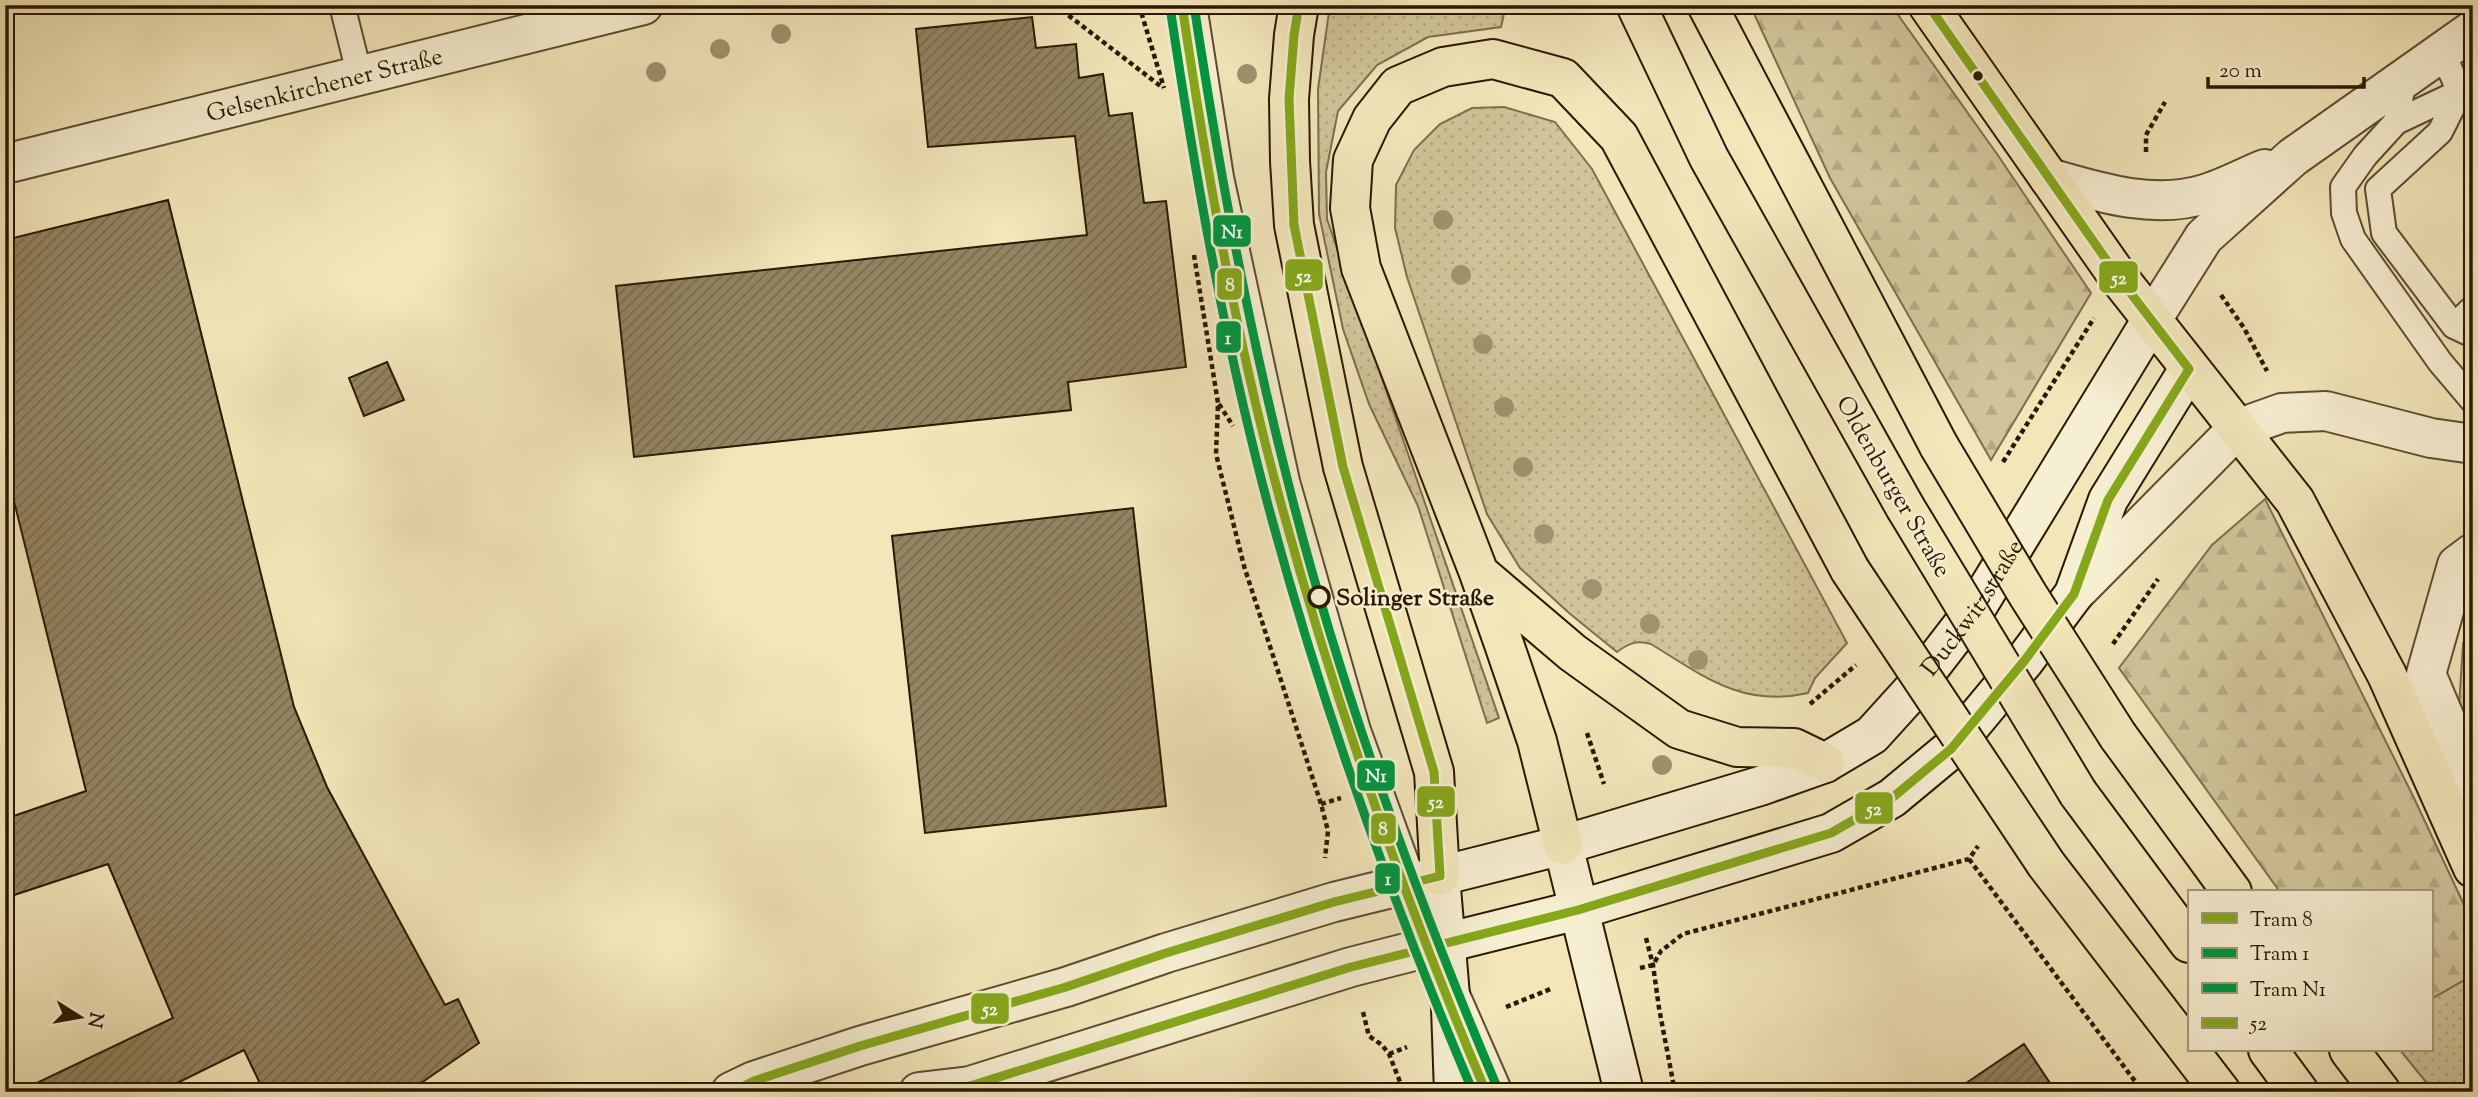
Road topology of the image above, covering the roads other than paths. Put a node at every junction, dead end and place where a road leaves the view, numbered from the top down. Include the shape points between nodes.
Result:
1 (342, 5) edge
2 (643, 5) edge
3 (1194, 5) edge
4 (1299, 5) edge
5 (1636, 5) edge
6 (1707, 5) edge
7 (1928, 5) edge
8 (2473, 30) edge
9 (2442, 52) junction
10 (360, 76) junction
11 (2404, 79) junction
12 (2467, 89) edge
13 (2396, 122) junction
14 (2293, 157) junction
15 (5, 164) edge
16 (2049, 178) junction
17 (2473, 308) edge
18 (2151, 321) junction
19 (2463, 330) edge
20 (2189, 369) junction
21 (2473, 401) edge
22 (2237, 429) junction
23 (2473, 443) edge
24 (2473, 553) edge
25 (1479, 573) junction
26 (2074, 594) junction
27 (1825, 763) junction
28 (2473, 785) edge
29 (1563, 845) junction
30 (2473, 868) edge
31 (1427, 879) junction
32 (2231, 890) edge
33 (1578, 910) junction
34 (2188, 942) edge
35 (1444, 955) junction
36 (1460, 1025) junction
37 (2188, 1049) edge
38 (2190, 1052) edge
39 (2269, 1052) edge
40 (2351, 1052) edge
41 (731, 1092) edge
42 (919, 1092) edge
43 (1454, 1092) edge
44 (1500, 1092) edge
45 (1624, 1092) edge
46 (2221, 1092) edge
47 (2299, 1092) edge
48 (2381, 1092) edge

1 - 10 lane
2 - 10 street, Gelsenkirchener Straße
3 - 31 lane via 1221,177 1287,481 1378,787
4 - 31 highway via 1289,99 1294,225 1343,467 1434,772
5 - 34 highway, Oldenburger Straße, bridge via 1709,158 1905,507 2078,793
6 - 32 highway, bridge via 1939,446 2118,736
7 - 16 highway
8 - 9 street, Duckwitzstraße
9 - 11 street, Duckwitzstraße
9 - 12 lane
10 - 15 street, Gelsenkirchener Straße
11 - 13 lane
11 - 14 street, Duckwitzstraße
12 - 13 lane
12 - 19 lane via 2440,132 2378,189 2384,233
13 - 21 lane via 2343,187 2344,213 2353,239
14 - 16 street, Duckwitzstraße via 2203,195 2157,201
14 - 18 street, Duckwitzstraße via 2203,237
16 - 18 highway
17 - 19 lane
18 - 20 highway
18 - 27 street, Duckwitzstraße via 1978,605 1872,735
20 - 22 highway
20 - 26 street via 2108,500
22 - 23 street via 2282,412 2326,411 2431,438
22 - 26 street
22 - 30 highway via 2295,501 2388,675
24 - 28 street via 2457,565 2426,674
25 - 27 highway via 1614,685 1679,729 1737,747 1794,748
25 - 29 highway via 1537,741
25 - 37 highway, bridge via 1361,268 1350,208 1353,160 1372,119 1398,86 1444,67 1493,59 1563,78 1619,137 1850,570 2046,864
26 - 33 street via 1951,749 1892,798 1831,833
27 - 29 street, Duckwitzstraße
29 - 31 street
29 - 33 street
31 - 35 street
31 - 41 street via 1334,902 860,1046
33 - 35 street
33 - 45 street
35 - 36 street
35 - 42 street via 1351,967 970,1086
36 - 43 street
36 - 44 lane
38 - 46 highway, bridge
39 - 47 highway
40 - 48 highway

